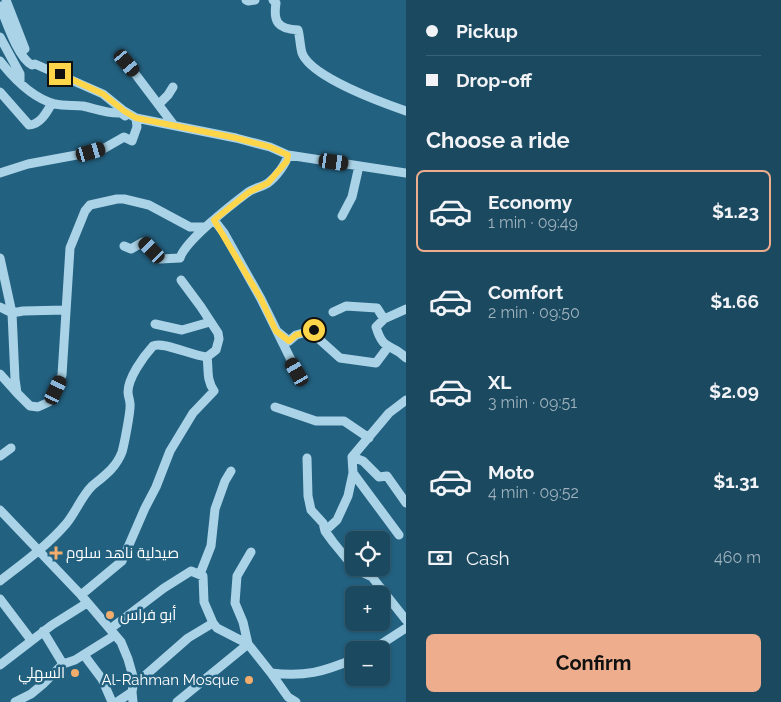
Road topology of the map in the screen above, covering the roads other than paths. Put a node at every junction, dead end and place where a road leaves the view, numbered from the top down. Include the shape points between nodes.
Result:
1 (6, 0) edge
2 (246, 0) edge
3 (254, 0) edge
4 (273, 0) edge
5 (0, 6) edge
6 (0, 37) edge
7 (0, 61) edge
8 (127, 63) dead end
9 (36, 64) junction
10 (20, 82) junction
11 (173, 87) dead end
12 (0, 92) edge
13 (52, 103) junction
14 (159, 104) junction
15 (406, 111) edge
16 (136, 118) junction
17 (173, 124) junction
18 (288, 155) junction
19 (359, 166) junction
20 (0, 173) edge
21 (406, 173) edge
22 (342, 216) dead end
23 (214, 220) junction
24 (205, 227) junction
25 (124, 246) dead end
26 (0, 258) edge
27 (181, 280) dead end
28 (0, 307) edge
29 (406, 309) edge
30 (65, 310) junction
31 (333, 312) dead end
32 (12, 313) junction
33 (384, 319) junction
34 (210, 322) junction
35 (155, 324) dead end
36 (276, 331) junction
37 (388, 347) junction
38 (207, 357) junction
39 (406, 358) edge
40 (297, 372) dead end
41 (0, 374) edge
42 (17, 394) junction
43 (406, 400) edge
44 (275, 407) dead end
45 (369, 438) junction
46 (11, 448) dead end
47 (0, 456) edge
48 (352, 457) junction
49 (307, 458) dead end
50 (231, 470) dead end
51 (353, 473) junction
52 (406, 503) edge
53 (0, 510) edge
54 (325, 531) junction
55 (399, 534) dead end
56 (40, 550) junction
57 (251, 552) dead end
58 (200, 574) junction
59 (0, 581) edge
60 (81, 594) junction
61 (0, 598) edge
62 (87, 603) junction
63 (406, 620) edge
64 (213, 623) junction
65 (406, 628) edge
66 (44, 631) junction
67 (113, 632) junction
68 (31, 640) junction
69 (386, 641) edge
70 (248, 644) junction
71 (84, 655) junction
72 (345, 662) edge
73 (63, 664) junction
74 (0, 665) edge
75 (271, 674) junction
76 (134, 680) junction
77 (132, 692) junction
78 (15, 702) edge
79 (112, 702) edge
80 (117, 702) edge
81 (133, 702) edge
82 (177, 702) edge
83 (296, 702) edge

1 - 9 street via 24,47
2 - 3 street
4 - 15 street via 277,22 280,26 298,30 302,53 309,62 354,91
5 - 9 street via 27,62
6 - 10 street via 20,74
7 - 10 street
8 - 14 street
9 - 16 street via 103,94
10 - 13 street
11 - 14 street
12 - 13 street via 29,125 41,120
13 - 16 street via 122,113 129,120
14 - 17 street
16 - 17 street
16 - 20 street via 137,127 132,141 124,136 108,147
17 - 18 street via 250,142
18 - 19 street
18 - 23 street via 287,161 268,183 249,192
19 - 21 street
19 - 22 street via 352,197
23 - 24 street
23 - 36 street via 261,299
24 - 25 street via 184,248 180,258 160,259 143,242 131,249
24 - 30 street via 190,227 149,205 124,199 90,206 70,248
26 - 32 street
27 - 34 street
28 - 32 street
29 - 33 street
30 - 32 street
30 - 42 street via 62,375 53,397 38,407 30,406
31 - 33 street via 346,306 377,308
32 - 42 street
33 - 37 street via 376,327 380,341
34 - 35 street via 182,330
34 - 38 street via 218,333 218,339 216,350
36 - 37 street via 289,341 296,335 314,330 340,358 376,363
36 - 40 street
37 - 39 street
38 - 56 street via 184,353 162,344 156,344 146,353 128,392 131,405 118,460 84,497 67,523
38 - 60 street via 207,376 214,391 192,413 170,451 122,561
41 - 42 street
43 - 45 street via 388,413
44 - 45 street via 316,421 344,421
45 - 48 street
46 - 47 street
48 - 51 street
48 - 52 street via 363,460 379,477 386,476
49 - 54 street via 311,510 323,522
50 - 58 street via 215,509 211,546
51 - 54 street via 344,507 337,520
51 - 55 street
53 - 56 street
54 - 63 street via 355,569 372,577
56 - 59 street
56 - 60 street
57 - 70 street via 236,576 235,603
58 - 64 street via 203,576 204,602
58 - 67 street via 191,571 178,579
60 - 62 street
61 - 68 street
62 - 66 street
62 - 67 street
64 - 70 street
64 - 76 street via 188,638 140,680
65 - 69 street
66 - 68 street
66 - 73 street
67 - 71 street
67 - 76 street via 124,649
68 - 74 street
70 - 75 street
70 - 82 street
71 - 73 street
71 - 79 street via 102,679
72 - 75 street via 313,673
73 - 78 street via 31,694
75 - 83 street via 288,697
76 - 77 street
77 - 80 street
77 - 81 street

